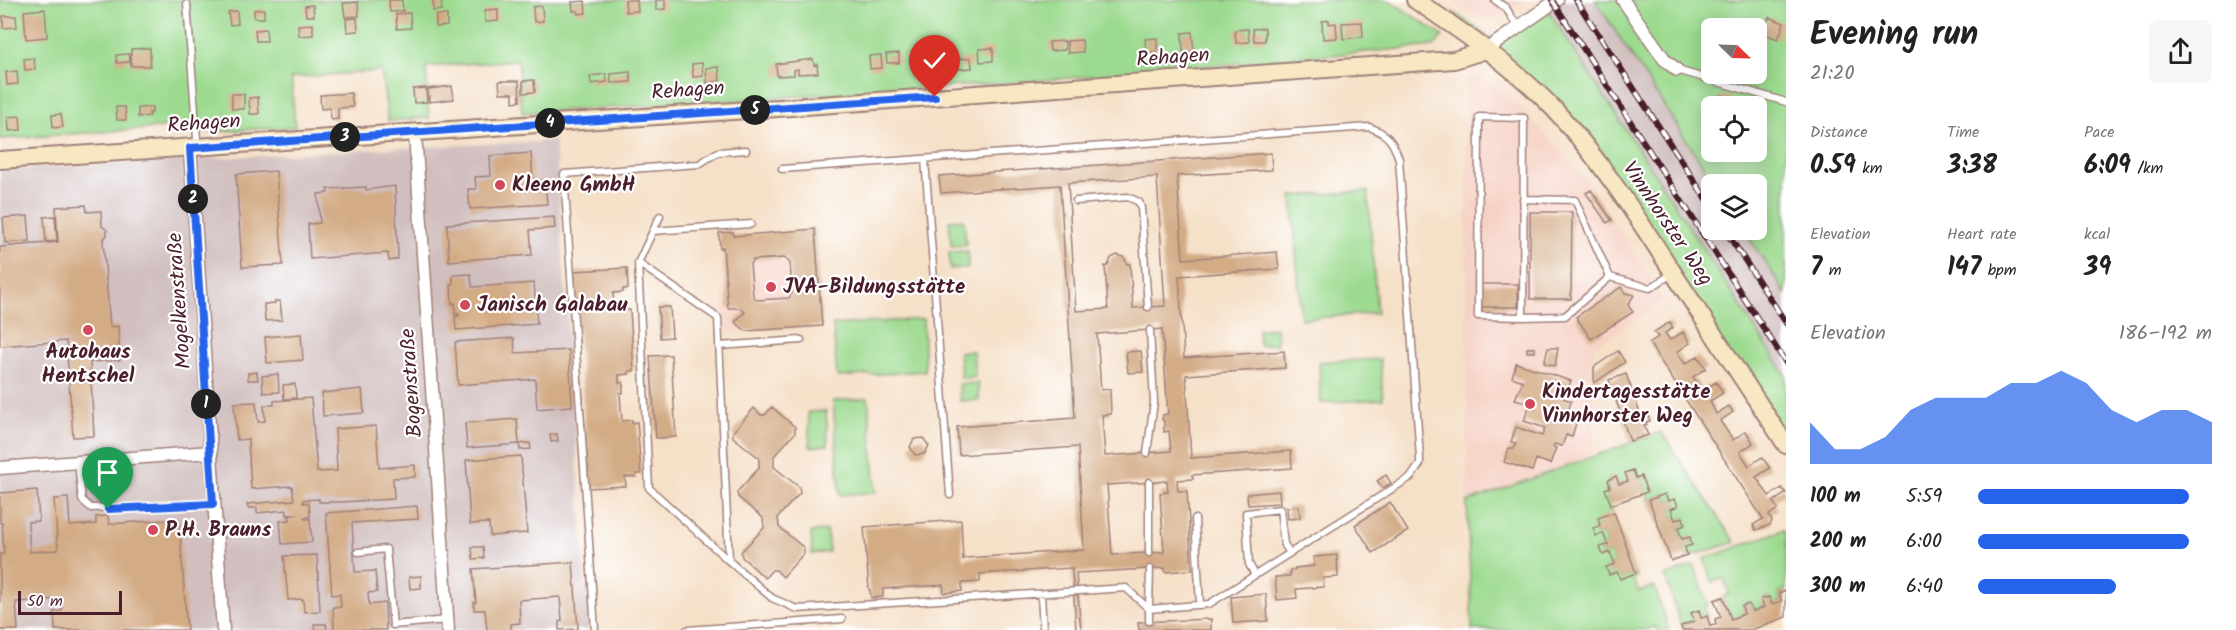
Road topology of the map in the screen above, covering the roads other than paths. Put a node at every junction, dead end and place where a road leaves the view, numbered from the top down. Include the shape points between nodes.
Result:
1 (1414, 0) edge
2 (1496, 0) edge
3 (1557, 0) edge
4 (1623, 0) edge
5 (188, 4) dead end
6 (1518, 27) junction
7 (1486, 50) junction
8 (1677, 70) joint
9 (1786, 102) edge
10 (415, 133) junction
11 (190, 148) junction
12 (746, 150) dead end
13 (925, 159) junction
14 (0, 160) edge
15 (782, 169) dead end
16 (1523, 199) junction
17 (1076, 201) dead end
18 (660, 216) dead end
19 (751, 224) dead end
20 (653, 231) junction
21 (638, 262) junction
22 (1674, 273) junction
23 (1610, 278) junction
24 (1148, 307) dead end
25 (1523, 317) junction
26 (1150, 330) dead end
27 (801, 339) dead end
28 (719, 346) junction
29 (1786, 444) edge
30 (210, 452) junction
31 (1147, 453) dead end
32 (78, 463) junction
33 (0, 468) edge
34 (1149, 482) dead end
35 (950, 495) dead end
36 (213, 504) junction
37 (1195, 519) dead end
38 (358, 552) dead end
39 (1149, 553) dead end
40 (1290, 553) junction
41 (729, 561) junction
42 (1150, 569) dead end
43 (1255, 575) junction
44 (1041, 594) junction
45 (1200, 605) junction
46 (1149, 609) junction
47 (842, 619) dead end
48 (1149, 621) tunnel mouth
49 (447, 625) edge
50 (222, 630) edge
51 (595, 630) edge
52 (687, 630) edge
53 (1043, 630) edge

1 - 7 street, Vinnhorster Weg
2 - 6 lane
3 - 6 street
4 - 8 street via 1665,60
5 - 11 lane via 197,139
6 - 7 street
7 - 10 street, Rehagen via 1454,60
7 - 22 street, Vinnhorster Weg via 1528,84 1574,133
8 - 9 lane
10 - 11 street, Rehagen
10 - 49 street, Bogenstraße
11 - 14 street, Rehagen
11 - 30 street, Mogelkenstraße
12 - 51 lane via 718,152 699,164 564,174
13 - 15 lane
13 - 35 lane
13 - 40 lane via 1369,127 1394,142 1399,159 1419,464 1411,477
16 - 23 lane via 1575,200
16 - 25 lane
16 - 25 lane via 1524,118 1479,117 1478,316
17 - 24 lane via 1128,197 1139,202
18 - 20 lane
19 - 20 lane
20 - 21 lane
21 - 28 lane via 717,318
21 - 41 lane via 649,488
22 - 23 lane via 1650,288
22 - 29 street, Vinnhorster Weg
23 - 25 lane via 1565,316
26 - 31 lane via 1154,402
27 - 28 lane
28 - 41 lane
30 - 32 street
30 - 36 street, Mogelkenstraße
32 - 33 street
32 - 36 lane via 82,500 91,508
34 - 39 lane
36 - 50 street, Mogelkenstraße
37 - 45 lane
38 - 49 lane via 386,549 393,625
40 - 43 lane
40 - 43 lane via 1284,544 1280,509 1246,513 1249,564
41 - 44 lane via 772,598 796,609
42 - 46 lane
43 - 45 lane via 1209,604
44 - 46 lane via 1126,588
44 - 53 lane
45 - 46 lane
46 - 48 lane
47 - 52 lane

